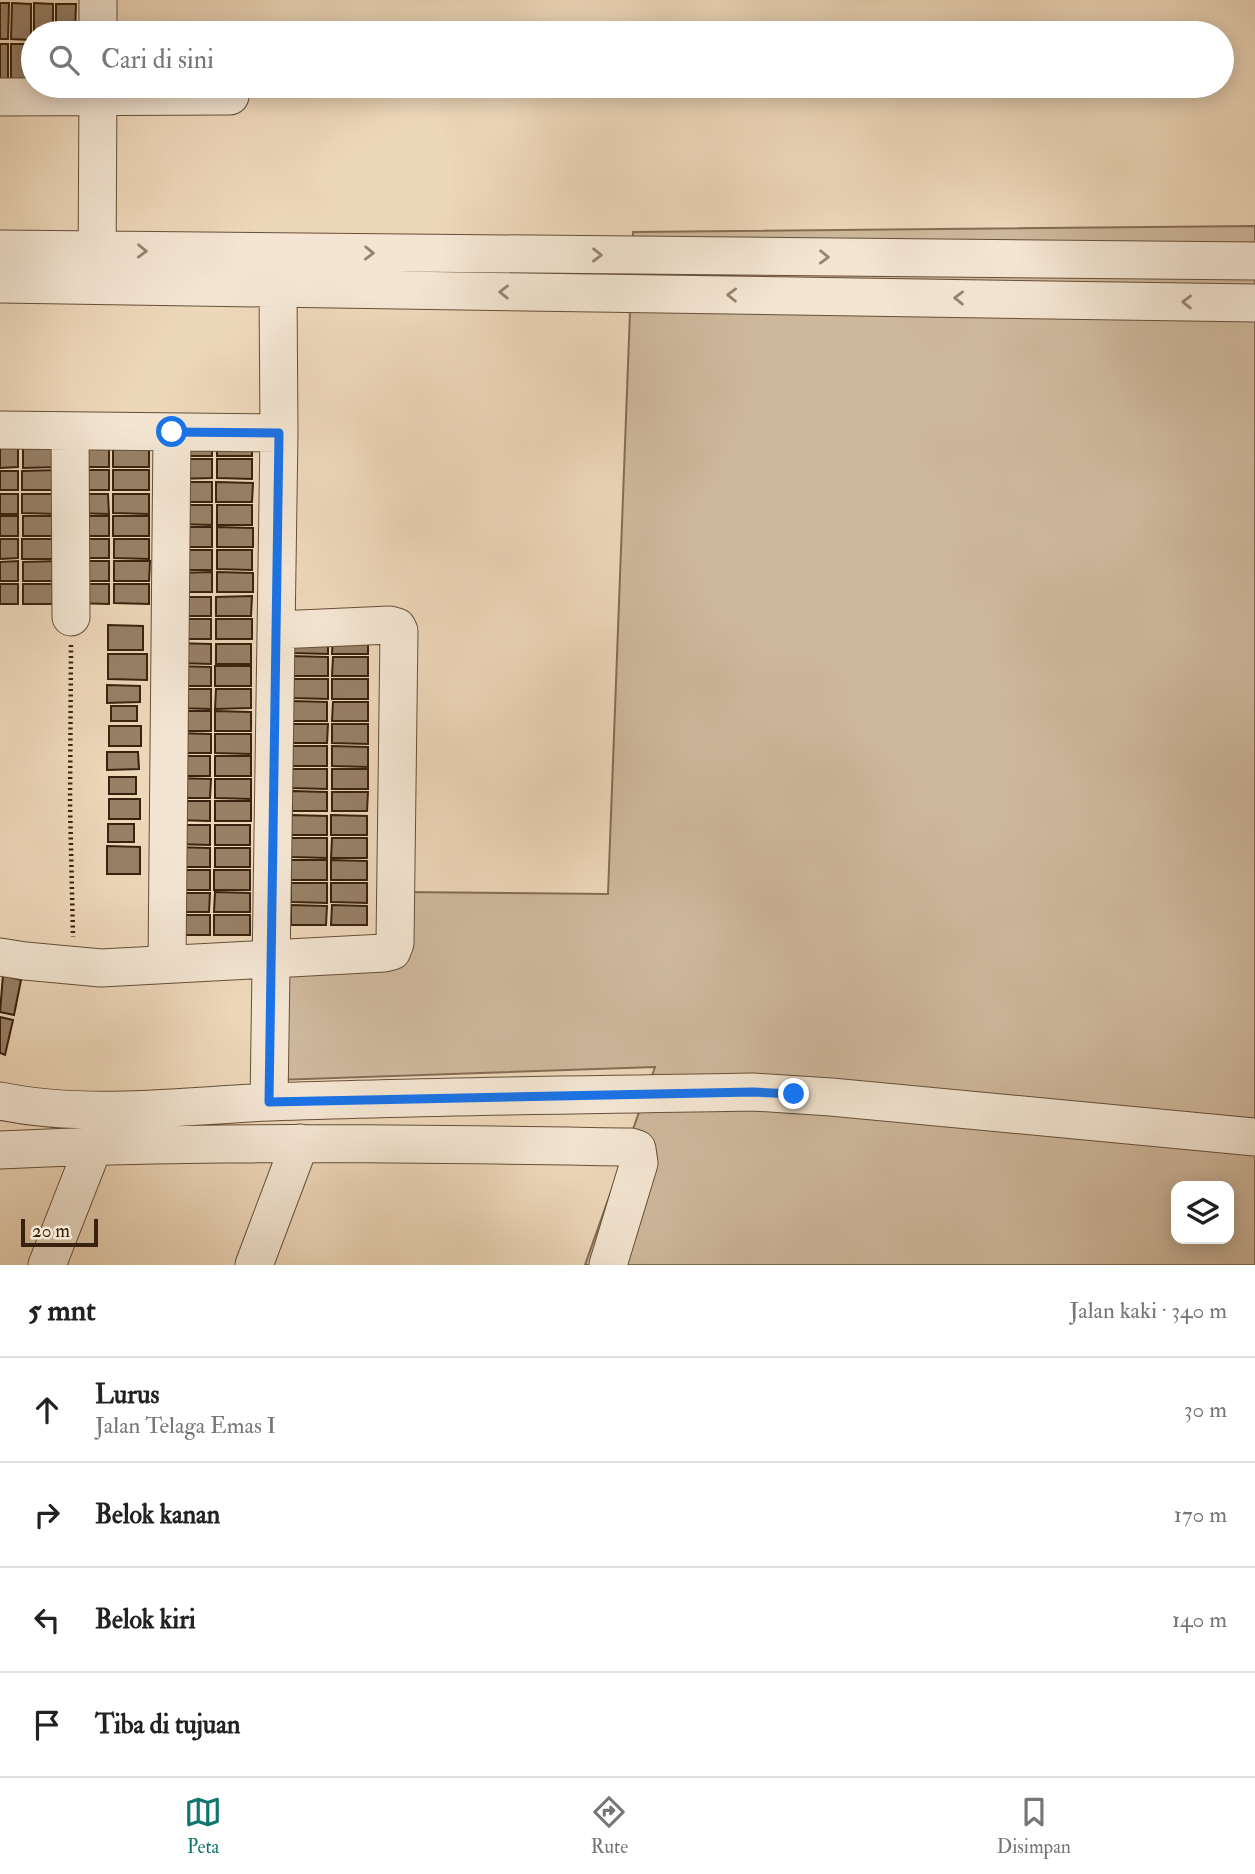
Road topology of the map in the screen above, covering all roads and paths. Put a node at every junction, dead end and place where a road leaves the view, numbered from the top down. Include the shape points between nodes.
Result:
1 (98, 0) edge
2 (98, 21) edge
3 (21, 96) edge
4 (0, 97) edge
5 (98, 98) edge
6 (0, 249) edge
7 (1255, 261) edge
8 (97, 268) junction
9 (0, 284) edge
10 (278, 288) junction
11 (1255, 303) edge
12 (0, 430) edge
13 (70, 431) junction
14 (172, 432) junction
15 (279, 433) junction
16 (71, 617) joint
17 (276, 630) junction
18 (0, 957) edge
19 (272, 960) junction
20 (167, 964) junction
21 (75, 966) junction
22 (0, 1101) edge
23 (269, 1102) junction
24 (1255, 1138) edge
25 (300, 1143) junction
26 (94, 1145) junction
27 (0, 1150) edge
28 (47, 1265) edge
29 (254, 1265) edge
30 (608, 1265) edge

1 - 2 street
3 - 4 street
5 - 8 street
6 - 8 street
8 -> 7 street
8 - 9 street
8 - 10 street
11 -> 10 street
10 - 15 street
12 - 13 street
13 - 14 street
13 - 16 street
14 - 15 street
14 - 20 street
15 - 17 street
16 - 21 path via 70,866
17 - 19 street
17 - 19 street via 390,625 399,631 392,951
18 - 21 street
19 - 20 street
19 - 23 street
20 - 21 street
22 - 23 street via 101,1111
23 - 24 street via 753,1092
25 - 26 street
25 - 29 street
25 - 30 street via 637,1149 639,1163
26 - 27 street
26 - 28 street

